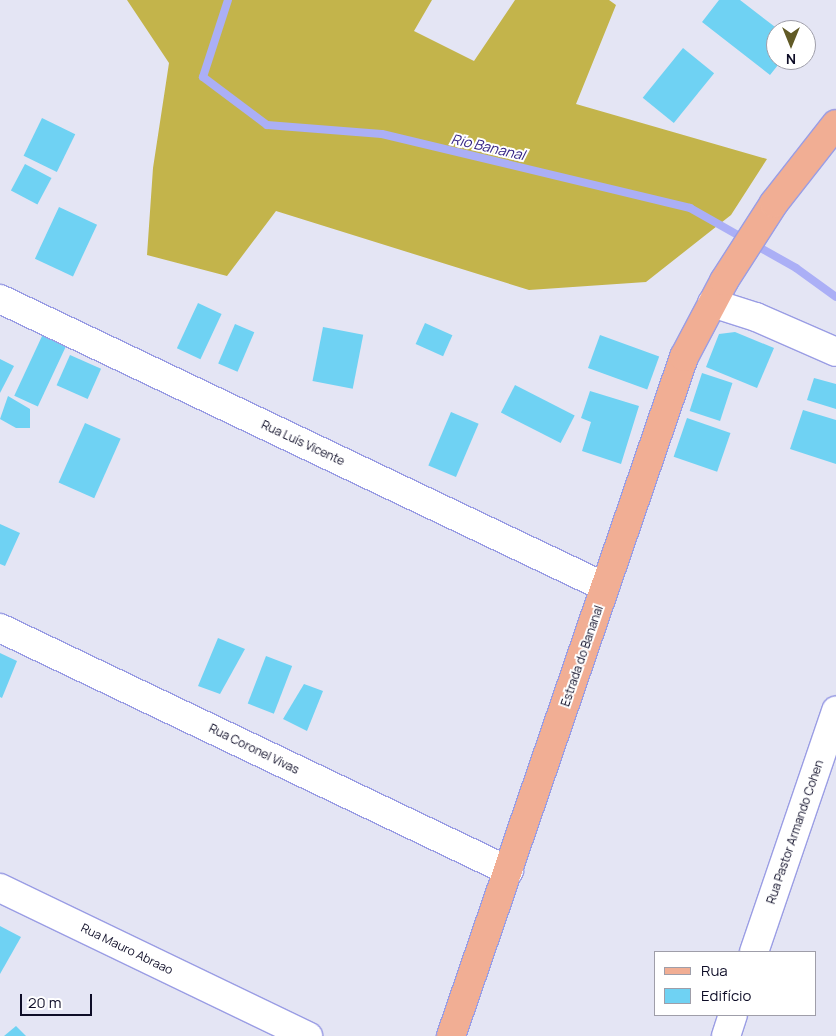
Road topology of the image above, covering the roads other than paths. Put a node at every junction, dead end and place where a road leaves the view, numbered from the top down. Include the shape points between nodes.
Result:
1 (836, 124) edge
2 (718, 292) junction
3 (0, 299) edge
4 (836, 352) edge
5 (605, 587) junction
6 (0, 628) edge
7 (836, 711) edge
8 (509, 871) junction
9 (0, 888) edge
10 (754, 951) edge
11 (733, 1016) edge
12 (308, 1036) edge
13 (451, 1036) edge
14 (726, 1036) edge

1 - 2 main road, Estrada do Bananal via 774,203
2 - 4 street via 756,317
2 - 5 main road, Estrada do Bananal via 658,426
3 - 5 street, Rua Luís Vicente
5 - 8 main road, Estrada do Bananal
6 - 8 street, Rua Coronel Vivas
7 - 10 street, Rua Pastor Armando Cohen
8 - 13 main road, Estrada do Bananal
9 - 12 street, Rua Mauro Abraao
11 - 14 street

